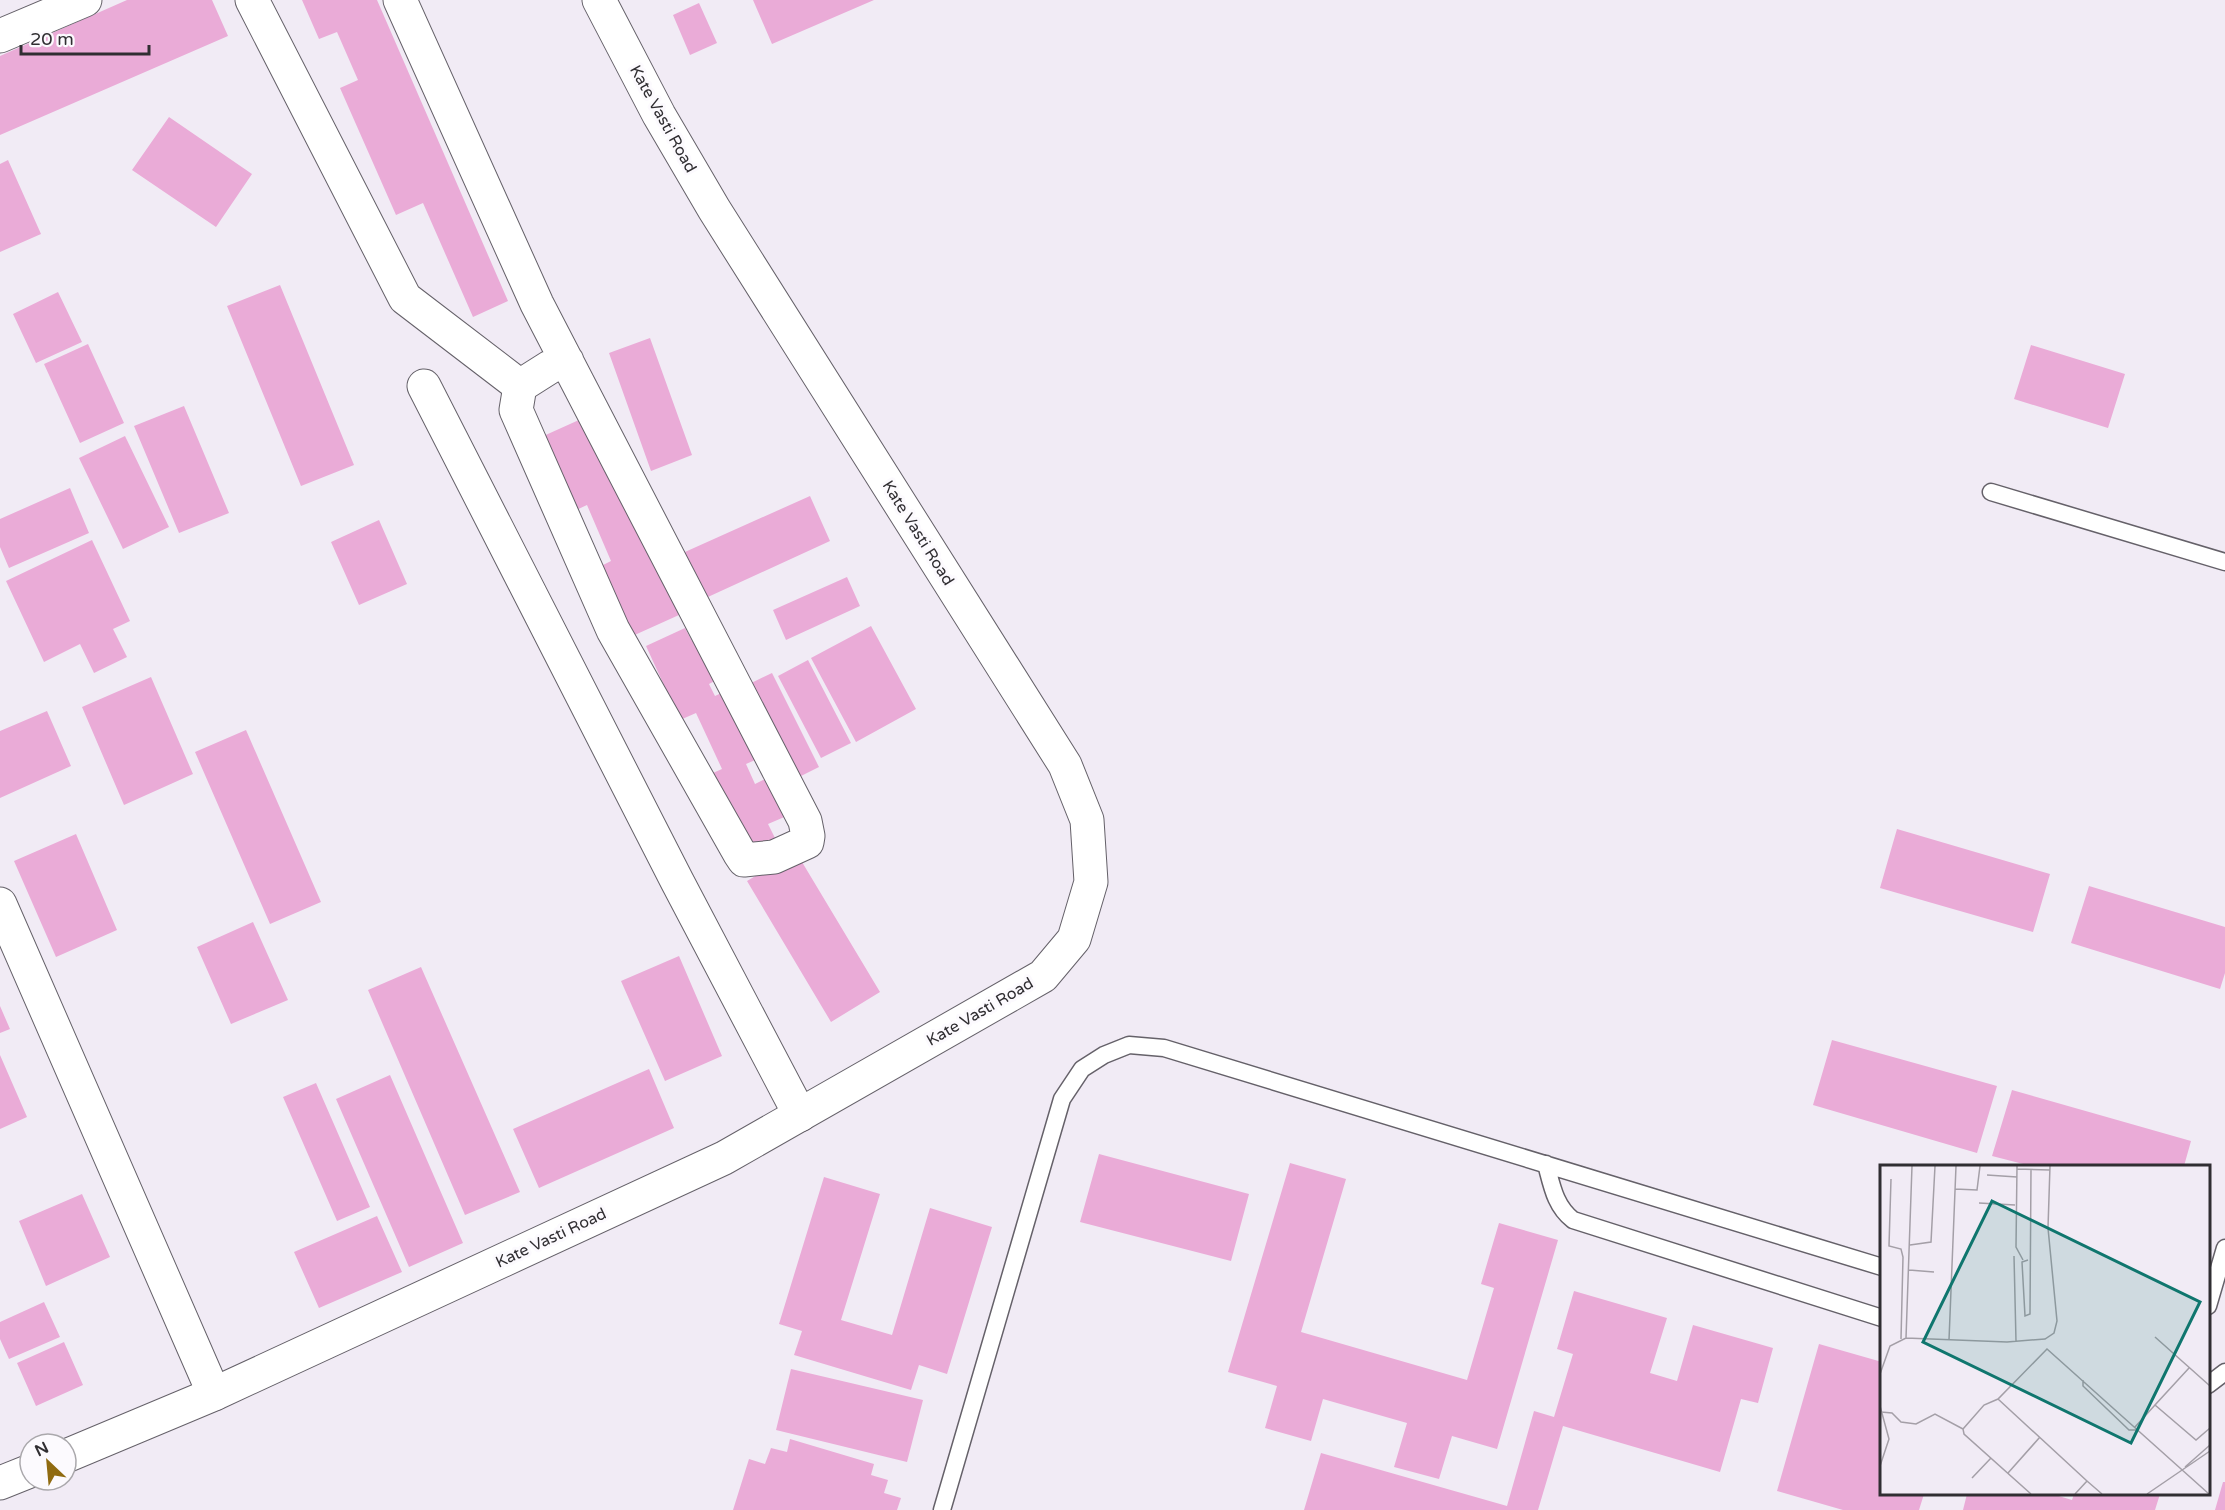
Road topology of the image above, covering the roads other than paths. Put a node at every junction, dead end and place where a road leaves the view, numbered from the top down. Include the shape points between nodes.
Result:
1 (85, 0) edge
2 (252, 0) edge
3 (400, 0) edge
4 (598, 0) edge
5 (0, 36) edge
6 (567, 361) junction
7 (520, 386) junction
8 (424, 387) dead end
9 (1991, 492) dead end
10 (2225, 562) edge
11 (0, 904) edge
12 (800, 1115) junction
13 (1546, 1164) junction
14 (2225, 1248) edge
15 (1880, 1267) edge
16 (2210, 1299) edge
17 (1880, 1318) edge
18 (2210, 1367) edge
19 (2225, 1371) edge
20 (2210, 1383) edge
21 (214, 1394) junction
22 (78, 1451) edge
23 (18, 1476) edge
24 (0, 1483) edge
25 (942, 1510) edge

1 - 5 street
2 - 7 street via 405,298
3 - 6 street via 537,304
4 - 12 street, Kate Vasti Road via 714,209 1065,765 1087,820 1090,882 1074,939 1043,976
6 - 7 street
6 - 7 street via 805,821 807,842 761,860 744,860 740,854 613,630 516,410
8 - 12 street
9 - 10 lane
11 - 21 street
12 - 21 street, Kate Vasti Road via 724,1158
13 - 15 lane
13 - 17 lane via 1556,1201 1573,1220
13 - 25 lane via 1164,1048 1129,1045 1104,1055 1082,1070 1062,1099
14 - 16 lane
18 - 19 lane
19 - 20 lane
21 - 22 street, Kate Vasti Road
23 - 24 street

